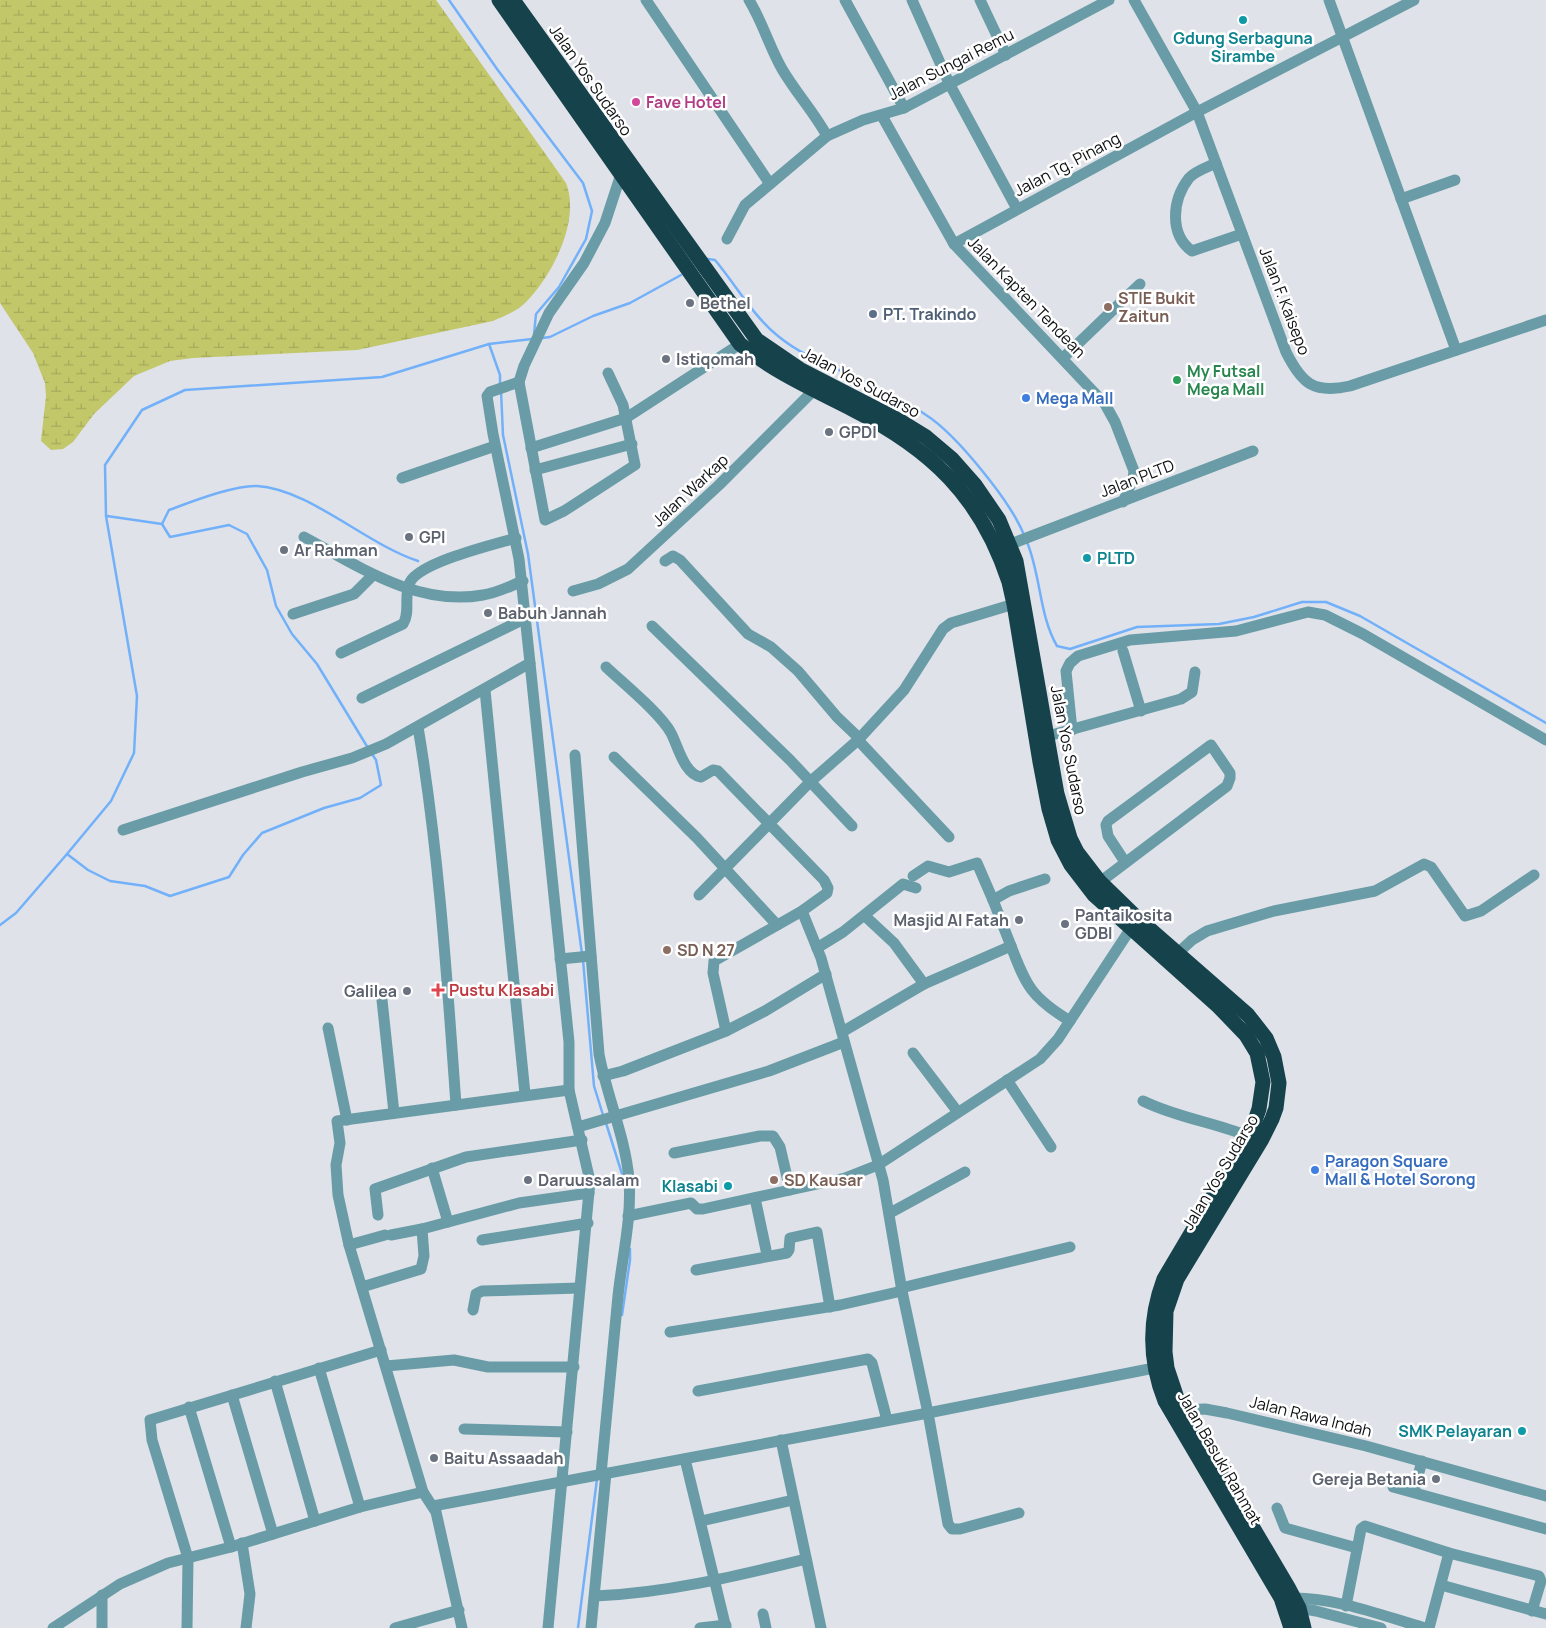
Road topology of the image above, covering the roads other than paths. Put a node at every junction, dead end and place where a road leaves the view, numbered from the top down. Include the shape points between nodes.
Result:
1 (499, 0) edge
2 (513, 0) edge
3 (646, 0) edge
4 (749, 0) edge
5 (845, 0) edge
6 (912, 0) edge
7 (980, 0) edge
8 (1109, 0) edge
9 (1134, 0) edge
10 (1329, 0) edge
11 (1414, 0) edge
12 (1342, 37) junction
13 (1006, 55) junction
14 (949, 83) junction
15 (904, 108) junction
16 (1197, 112) junction
17 (882, 116) junction
18 (827, 136) junction
19 (626, 160) junction
20 (1216, 164) junction
21 (620, 175) junction
22 (1454, 180) dead end
23 (770, 184) junction
24 (1401, 199) junction
25 (1017, 209) junction
26 (1242, 234) junction
27 (727, 239) dead end
28 (954, 244) junction
29 (1140, 284) dead end
30 (1546, 320) edge
31 (740, 344) junction
32 (1456, 350) junction
33 (1063, 358) junction
34 (777, 363) junction
35 (608, 373) dead end
36 (516, 383) junction
37 (814, 390) junction
38 (626, 418) junction
39 (632, 444) junction
40 (495, 446) junction
41 (531, 448) junction
42 (1253, 451) dead end
43 (535, 470) junction
44 (402, 478) dead end
45 (1124, 502) junction
46 (304, 537) dead end
47 (516, 538) junction
48 (1009, 544) junction
49 (665, 561) dead end
50 (372, 576) junction
51 (523, 581) junction
52 (408, 588) junction
53 (573, 591) dead end
54 (1014, 604) junction
55 (293, 614) dead end
56 (526, 618) junction
57 (652, 626) dead end
58 (1123, 651) dead end
59 (341, 653) dead end
60 (530, 663) junction
61 (606, 667) dead end
62 (1195, 672) dead end
63 (485, 690) junction
64 (362, 698) dead end
65 (1141, 711) junction
66 (418, 727) junction
67 (1072, 730) junction
68 (1048, 736) junction
69 (858, 739) junction
70 (1546, 740) edge
71 (575, 755) dead end
72 (614, 757) dead end
73 (810, 782) junction
74 (769, 824) junction
75 (852, 826) dead end
76 (123, 830) dead end
77 (950, 836) dead end
78 (1125, 862) junction
79 (724, 870) junction
80 (1534, 875) dead end
81 (913, 876) dead end
82 (1045, 879) dead end
83 (1100, 882) junction
84 (916, 888) dead end
85 (699, 895) dead end
86 (993, 900) junction
87 (802, 910) junction
88 (864, 916) junction
89 (1134, 923) junction
90 (776, 925) junction
91 (1011, 946) junction
92 (817, 948) junction
93 (1178, 954) junction
94 (588, 956) junction
95 (564, 959) junction
96 (826, 974) junction
97 (924, 984) junction
98 (382, 1000) dead end
99 (1070, 1021) junction
100 (328, 1028) dead end
101 (726, 1031) junction
102 (843, 1037) junction
103 (913, 1053) dead end
104 (603, 1076) junction
105 (1007, 1080) junction
106 (569, 1090) junction
107 (525, 1094) junction
108 (1143, 1101) dead end
109 (456, 1105) junction
110 (957, 1111) junction
111 (394, 1113) junction
112 (612, 1116) junction
113 (347, 1120) junction
114 (581, 1126) junction
115 (1248, 1136) junction
116 (582, 1140) junction
117 (1051, 1147) dead end
118 (674, 1153) dead end
119 (878, 1164) junction
120 (432, 1168) junction
121 (965, 1172) dead end
122 (790, 1190) junction
123 (589, 1193) junction
124 (755, 1198) junction
125 (890, 1213) junction
126 (378, 1215) dead end
127 (628, 1216) junction
128 (448, 1222) junction
129 (588, 1223) junction
130 (422, 1229) junction
131 (482, 1240) dead end
132 (349, 1245) junction
133 (1070, 1248) dead end
134 (766, 1250) dead end
135 (696, 1270) dead end
136 (362, 1287) junction
137 (579, 1288) junction
138 (901, 1290) junction
139 (830, 1307) junction
140 (473, 1310) dead end
141 (670, 1332) dead end
142 (380, 1350) junction
143 (386, 1366) junction
144 (574, 1367) junction
145 (319, 1368) junction
146 (1154, 1368) junction
147 (275, 1381) junction
148 (698, 1391) dead end
149 (232, 1395) junction
150 (189, 1407) junction
151 (1182, 1410) junction
152 (928, 1413) junction
153 (887, 1420) junction
154 (464, 1429) dead end
155 (567, 1432) junction
156 (781, 1440) junction
157 (686, 1459) junction
158 (1422, 1461) junction
159 (602, 1474) junction
160 (566, 1481) junction
161 (1393, 1487) dead end
162 (1414, 1491) junction
163 (423, 1492) junction
164 (1546, 1496) edge
165 (793, 1500) junction
166 (433, 1506) junction
167 (360, 1507) junction
168 (1277, 1508) dead end
169 (1019, 1513) dead end
170 (315, 1521) junction
171 (701, 1521) junction
172 (1546, 1529) edge
173 (273, 1534) junction
174 (236, 1545) junction
175 (1357, 1548) junction
176 (1449, 1553) junction
177 (188, 1558) junction
178 (806, 1559) junction
179 (717, 1581) junction
180 (1544, 1582) edge
181 (1441, 1586) junction
182 (102, 1595) junction
183 (595, 1596) junction
184 (1296, 1603) junction
185 (1346, 1606) junction
186 (459, 1610) junction
187 (1532, 1611) junction
188 (763, 1614) dead end
189 (1546, 1614) edge
190 (726, 1626) edge
191 (52, 1628) edge
192 (102, 1628) edge
193 (188, 1628) edge
194 (246, 1628) edge
195 (395, 1628) edge
196 (462, 1628) edge
197 (548, 1628) edge
198 (591, 1628) edge
199 (700, 1628) edge
200 (766, 1628) edge
201 (821, 1628) edge
202 (1291, 1628) edge
203 (1304, 1628) edge
204 (1381, 1628) edge
205 (1427, 1628) edge

1 - 21 highway, Jalan Basuki Rahmat
2 - 19 highway, Jalan Yos Sudarso
3 - 23 street
4 - 18 street via 764,24 784,71
5 - 15 street
6 - 14 street
7 - 13 street
8 - 13 street, Jalan Sungai Remu
9 - 16 street, Jalan F. Kaisepo
10 - 12 street
11 - 12 street, Jalan Tg. Pinang
12 - 16 street, Jalan Tg. Pinang
12 - 24 street
13 - 14 street, Jalan Sungai Remu
14 - 15 street, Jalan Sungai Remu
14 - 25 street
15 - 17 street, Jalan Sungai Remu
16 - 20 street, Jalan F. Kaisepo
16 - 25 street, Jalan Tg. Pinang
17 - 18 street, Jalan Sungai Remu via 863,120
17 - 28 street, Jalan Kapten Tendean
18 - 23 street, Jalan Sungai Remu
19 - 21 street
19 - 34 highway, Jalan Yos Sudarso via 749,332
20 - 26 street, Jalan F. Kaisepo
20 - 26 street via 1189,178 1175,210 1178,235 1192,252
21 - 31 highway, Jalan Basuki Rahmat
21 - 36 street via 610,212 591,250 539,330
22 - 24 street
23 - 27 street, Jalan Sungai Remu via 744,207
24 - 32 street
25 - 28 street, Jalan Tg. Pinang
26 - 32 street, Jalan F. Kaisepo via 1286,352 1296,373 1309,384 1326,390 1350,386
28 - 33 street, Jalan Kapten Tendean
29 - 33 street
30 - 32 street, Jalan F. Kaisepo
31 - 34 highway, Jalan Basuki Rahmat
31 - 38 street
33 - 45 street, Jalan Kapten Tendean via 1105,404 1128,450 1134,470
34 - 37 highway, Jalan Basuki Rahmat
34 - 48 highway, Jalan Yos Sudarso via 900,421 939,446 975,485 999,520
35 - 38 street
36 - 40 street via 488,394
36 - 41 street
37 - 48 highway, Jalan Basuki Rahmat via 905,440 929,457
37 - 53 street, Jalan Warkap via 719,485 628,569 598,584
38 - 39 street
38 - 41 street
39 - 43 street
39 - 43 street via 635,465 546,520 543,519
40 - 44 street
40 - 47 street
41 - 43 street
42 - 45 street, Jalan PLTD
45 - 48 street, Jalan PLTD
46 - 50 street
47 - 51 street
47 - 52 street via 438,563 420,572
48 - 54 highway, Jalan Basuki Rahmat
48 - 68 highway, Jalan Yos Sudarso via 1020,576
49 - 69 street via 673,556 680,560 748,634 798,671
50 - 52 street
50 - 55 street via 354,594
51 - 52 street via 481,596 445,595
51 - 56 street
52 - 59 street via 403,624
54 - 69 street via 943,628 904,690
54 - 89 highway, Jalan Basuki Rahmat via 1040,762 1058,840 1094,895
56 - 60 street
56 - 64 street
57 - 73 street
58 - 65 street
60 - 63 street
60 - 95 street
61 - 74 street via 670,731 692,772 700,777 711,770 718,771
62 - 65 street via 1194,687 1187,695
63 - 66 street
63 - 107 street
65 - 67 street
66 - 76 street via 341,763 302,772
66 - 109 street via 438,871
67 - 68 street
67 - 70 street via 1066,671 1078,656 1138,639 1236,631 1298,614 1318,612 1363,634
68 - 83 highway, Jalan Yos Sudarso via 1057,794 1070,838
69 - 73 street
69 - 77 street
71 - 94 street
72 - 79 street via 697,838
73 - 74 street
73 - 75 street
74 - 79 street
74 - 87 street via 828,888 827,893
78 - 78 street via 1108,836 1108,821 1210,745 1230,773 1227,786
78 - 83 street
79 - 85 street
79 - 90 street
80 - 93 street via 1481,912 1465,916 1431,867 1424,864 1375,892 1274,911 1207,931
81 - 86 street via 928,866 949,872 977,863
82 - 86 street
83 - 89 highway, Jalan Yos Sudarso
84 - 88 street via 903,884
86 - 91 street
87 - 90 street
87 - 92 street
88 - 92 street
88 - 97 street via 894,943
89 - 93 highway, Jalan Yos Sudarso
89 - 99 street
89 - 115 highway, Jalan Basuki Rahmat via 1234,1022 1258,1053 1262,1094
90 - 101 street via 712,964
91 - 97 street
91 - 99 street via 1024,978 1037,998
92 - 96 street
93 - 151 highway, Jalan Yos Sudarso via 1258,1026 1274,1057 1279,1083 1276,1108 1262,1139 1177,1279 1166,1311 1167,1368
94 - 95 street
94 - 104 street
95 - 106 street
96 - 101 street
96 - 102 street
97 - 102 street
98 - 111 street
99 - 105 street via 1040,1059
100 - 113 street
101 - 104 street
102 - 112 street via 769,1071
102 - 119 street
103 - 110 street
104 - 112 street
105 - 110 street
105 - 117 street
106 - 107 street
106 - 114 street
107 - 109 street
108 - 115 street via 1170,1114 1226,1127
109 - 111 street
110 - 119 street
111 - 113 street
112 - 114 street
112 - 127 street via 626,1162
113 - 132 street via 337,1121 340,1143 336,1176
114 - 116 street
115 - 146 highway, Jalan Basuki Rahmat via 1164,1279 1153,1324
116 - 120 street via 480,1154
116 - 123 street via 589,1169
118 - 122 street via 773,1136 780,1147
119 - 122 street via 845,1178
119 - 125 street
120 - 126 street via 375,1189
120 - 128 street
121 - 125 street
122 - 124 street
123 - 128 street via 519,1203
123 - 129 street
124 - 127 street via 702,1209 688,1204
124 - 134 street
125 - 138 street
127 - 159 street
128 - 130 street
129 - 131 street
129 - 137 street
130 - 132 street
130 - 136 street via 424,1256 421,1269
132 - 136 street
133 - 138 street
135 - 139 street via 787,1253 790,1238 817,1232
136 - 142 street
137 - 140 street via 482,1291 476,1294
137 - 144 street
138 - 139 street
138 - 152 street
139 - 141 street
142 - 143 street
142 - 145 street
143 - 144 street via 454,1360 488,1367
143 - 163 street
144 - 155 street
145 - 147 street
145 - 167 street
146 - 152 street
146 - 202 highway, Jalan Basuki Rahmat via 1171,1414 1277,1591
147 - 149 street
147 - 170 street
148 - 153 street via 868,1359 872,1363
149 - 150 street
149 - 173 street
150 - 174 street
150 - 177 street via 149,1422
151 - 158 street, Jalan Rawa Indah via 1205,1409 1227,1413
151 - 184 highway, Jalan Yos Sudarso
152 - 153 street
152 - 169 street via 948,1524 952,1529
153 - 156 street
154 - 155 street
155 - 160 street via 563,1456
156 - 157 street
156 - 165 street
157 - 159 street
157 - 171 street
158 - 162 street
158 - 164 street, Jalan Rawa Indah
159 - 160 street
159 - 183 street
160 - 166 street
160 - 197 street
161 - 162 street
162 - 172 street
163 - 166 street
163 - 167 street
165 - 171 street
165 - 178 street
166 - 186 street
167 - 170 street
168 - 175 street via 1285,1528
170 - 173 street
171 - 179 street
173 - 174 street
174 - 177 street
174 - 194 street via 250,1594
175 - 176 street via 1361,1529 1365,1526
175 - 185 street
176 - 180 street via 1537,1575
176 - 181 street
177 - 182 street via 138,1575
177 - 193 street
178 - 179 street
178 - 201 street
179 - 183 street
179 - 190 street
180 - 187 street
181 - 187 street
181 - 205 street
182 - 191 street
182 - 192 street
183 - 198 street
184 - 185 street via 1315,1598
184 - 203 highway, Jalan Yos Sudarso
184 - 204 street
185 - 205 street
186 - 195 street
186 - 196 street
187 - 189 street
188 - 200 street
190 - 199 street

